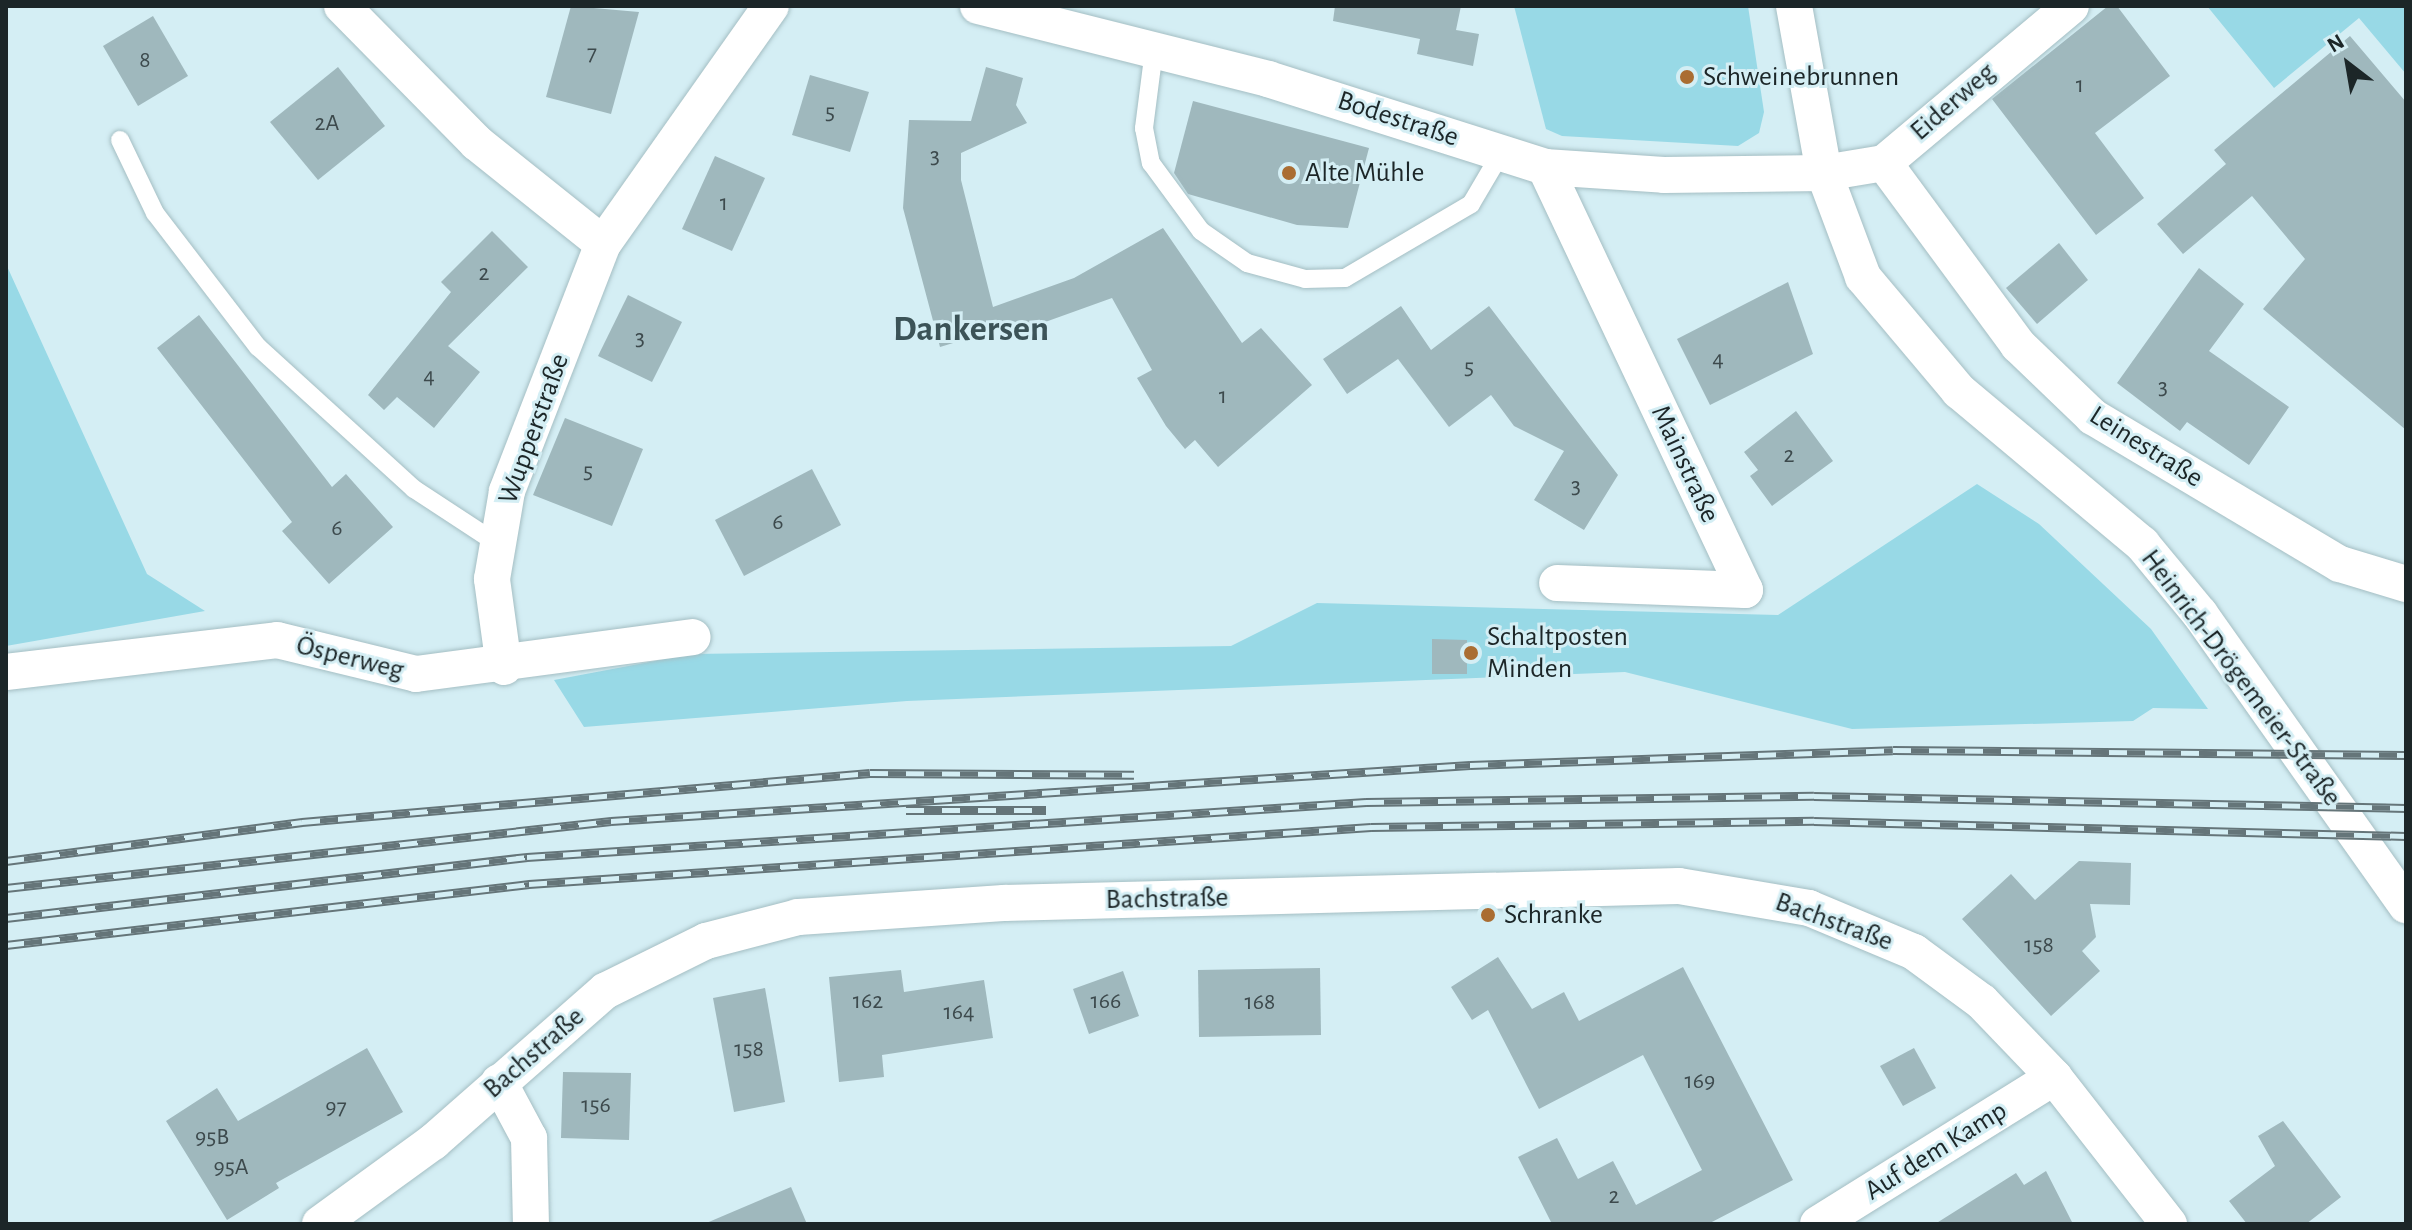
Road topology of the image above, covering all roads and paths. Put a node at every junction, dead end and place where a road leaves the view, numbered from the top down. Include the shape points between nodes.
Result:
1 (342, 6) edge
2 (771, 6) edge
3 (978, 6) edge
4 (1794, 6) edge
5 (2071, 6) edge
6 (1154, 50) junction
7 (120, 140) dead end
8 (1501, 153) junction
9 (1884, 163) junction
10 (1545, 167) junction
11 (1824, 173) junction
12 (603, 244) junction
13 (498, 544) junction
14 (1557, 583) dead end
15 (2406, 584) edge
16 (693, 637) dead end
17 (504, 667) junction
18 (6, 672) edge
19 (2406, 905) edge
20 (2054, 1077) junction
21 (499, 1082) junction
22 (320, 1224) edge
23 (531, 1224) edge
24 (1818, 1224) edge
25 (2169, 1224) edge

1 - 12 street via 477,143
2 - 12 street, Wupperstraße
3 - 6 street, Bodestraße
4 - 11 street
5 - 9 street, Eiderweg
6 - 8 street, Bodestraße
6 - 8 lane via 1144,128 1151,163 1201,231 1247,263 1305,279 1345,278 1471,204
7 - 13 lane via 155,213 258,347 414,489
8 - 10 street, Bodestraße
9 - 11 street, Eiderweg
9 - 15 street, Leinestraße via 2018,345 2093,417 2340,564
10 - 11 street, Bodestraße
10 - 14 street, Mainstraße via 1745,590
11 - 19 street, Heinrich-Drögemeier-Straße via 1863,277 1959,391 2142,544
12 - 13 street, Wupperstraße via 507,491
13 - 17 street, Wupperstraße via 492,579
16 - 17 street, Ösperweg
17 - 18 street, Ösperweg via 416,674 277,640
20 - 21 street, Bachstraße via 1982,1002 1914,952 1809,908 1679,886 1004,903 798,917 706,941 605,991
20 - 24 street, Auf dem Kamp
20 - 25 street, Bachstraße
21 - 22 street, Bachstraße via 433,1142
21 - 23 street via 529,1138

